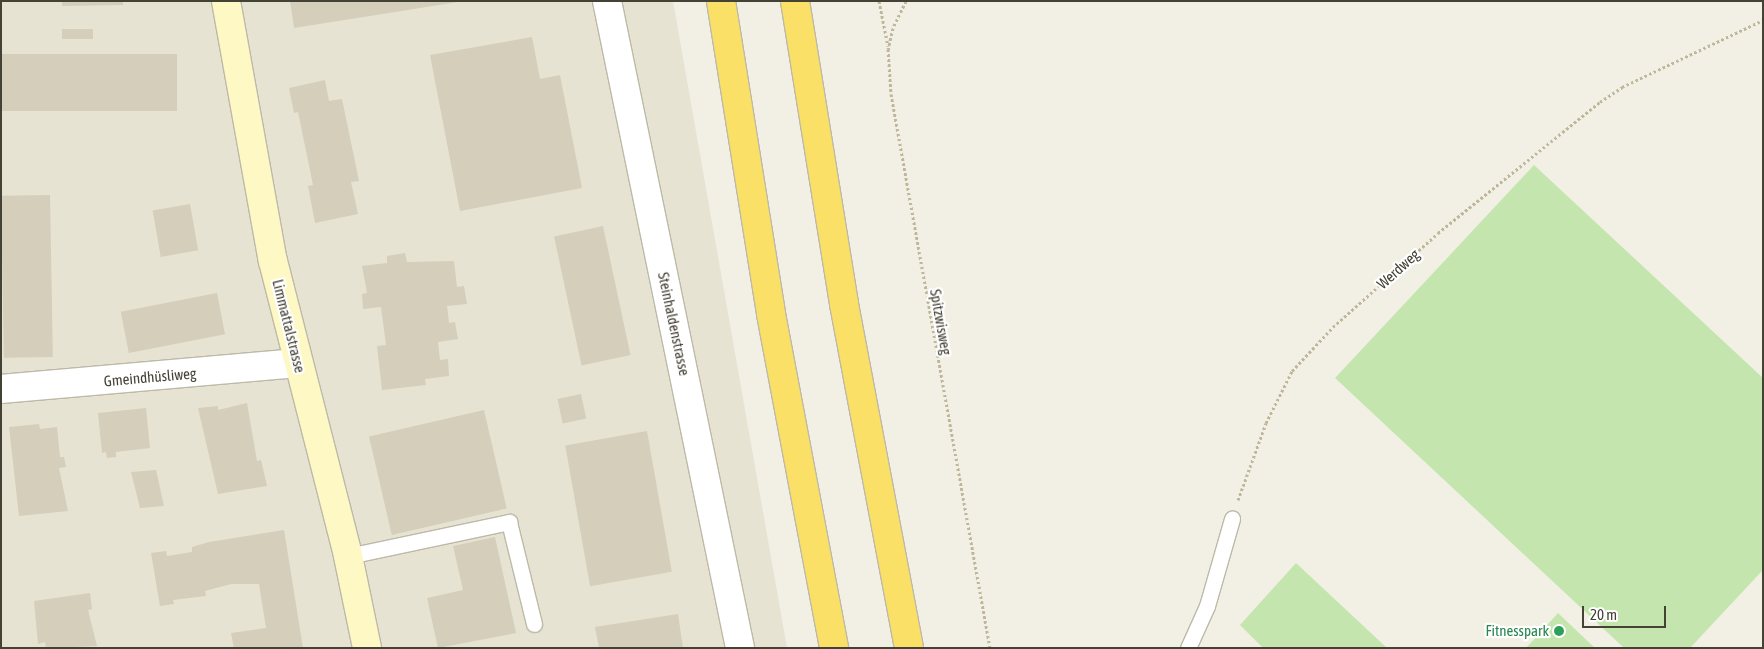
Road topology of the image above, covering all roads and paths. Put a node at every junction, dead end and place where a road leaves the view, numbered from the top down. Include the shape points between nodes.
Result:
1 (226, 1) edge
2 (607, 1) edge
3 (722, 1) edge
4 (795, 1) edge
5 (879, 1) edge
6 (906, 1) edge
7 (1763, 20) edge
8 (888, 49) junction
9 (298, 363) junction
10 (1, 389) edge
11 (1232, 519) joint
12 (348, 556) junction
13 (534, 624) dead end
14 (367, 648) edge
15 (740, 648) edge
16 (834, 648) edge
17 (909, 648) edge
18 (990, 648) edge
19 (1188, 648) edge

1 - 9 main road, Limmattalstrasse via 273,261
2 - 15 street, Steinhaldenstrasse
3 - 16 highway via 771,314
4 - 17 highway via 842,294
5 - 8 path
6 - 8 path, Spitzwisweg via 893,28
7 - 11 path, Werdweg via 1622,87 1600,102 1446,226 1333,327 1292,371 1266,423
8 - 18 path, Spitzwisweg via 891,94 906,188
9 - 10 street, Gmeindhüsliweg
9 - 12 main road, Limmattalstrasse
11 - 19 lane via 1206,606
12 - 13 lane via 509,522
12 - 14 main road, Limmattalstrasse

